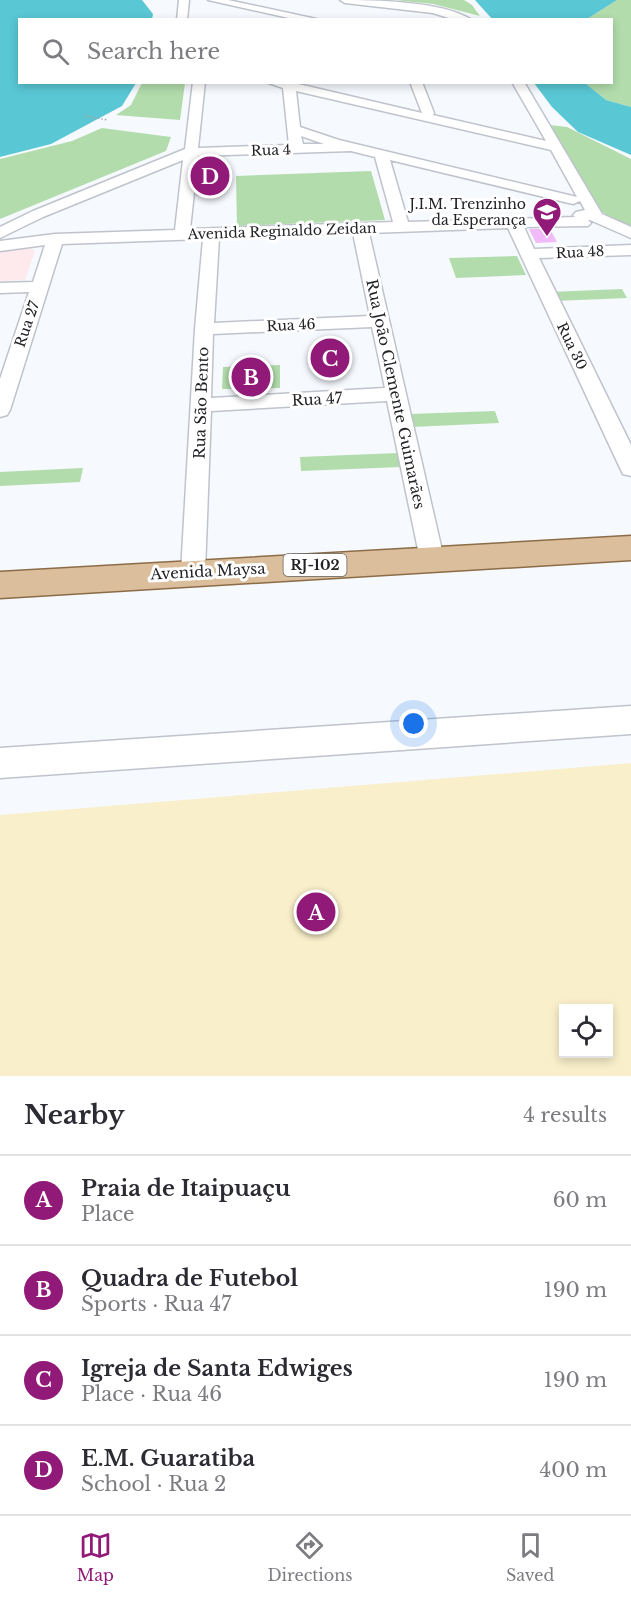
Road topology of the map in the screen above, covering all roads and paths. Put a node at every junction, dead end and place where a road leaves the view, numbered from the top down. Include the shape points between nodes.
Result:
1 (184, 0) edge
2 (213, 0) edge
3 (345, 0) edge
4 (367, 0) edge
5 (393, 4) junction
6 (182, 18) edge
7 (306, 18) edge
8 (397, 18) edge
9 (461, 18) edge
10 (472, 18) edge
11 (199, 84) edge
12 (292, 84) edge
13 (417, 84) edge
14 (509, 84) edge
15 (520, 84) edge
16 (428, 113) junction
17 (84, 116) dead end
18 (108, 120) dead end
19 (544, 137) junction
20 (296, 141) junction
21 (351, 147) junction
22 (191, 150) junction
23 (381, 154) junction
24 (575, 196) junction
25 (585, 220) junction
26 (21, 222) junction
27 (514, 223) junction
28 (402, 227) junction
29 (360, 228) junction
30 (626, 231) edge
31 (0, 233) edge
32 (182, 234) junction
33 (211, 234) junction
34 (56, 239) junction
35 (33, 241) junction
36 (0, 246) edge
37 (631, 250) edge
38 (529, 254) junction
39 (39, 287) junction
40 (0, 288) edge
41 (379, 321) junction
42 (204, 328) junction
43 (9, 351) edge
44 (397, 394) junction
45 (201, 405) junction
46 (0, 410) edge
47 (631, 468) edge
48 (631, 548) edge
49 (432, 559) junction
50 (193, 572) junction
51 (0, 585) edge
52 (631, 720) edge
53 (0, 763) edge

1 - 6 street
2 - 7 street
3 - 5 street
4 - 5 street
5 - 8 street
5 - 9 street
5 - 10 street via 450,10
11 - 22 street
12 - 16 street
12 - 19 street
12 - 20 street
13 - 16 street
14 - 19 street
15 - 19 street
16 - 19 street
17 - 18 path
19 - 24 street
20 - 21 street, Rua 4
20 - 21 street, Rua 4
20 - 22 street, Rua 4
21 - 23 street
22 - 26 street
22 - 32 street
23 - 24 street
23 - 28 street
24 - 25 street
25 - 27 street, Avenida Reginaldo Zeidan
25 - 30 street, Avenida Reginaldo Zeidan
26 - 31 street
26 - 35 street via 22,233
27 - 28 street, Avenida Reginaldo Zeidan
27 - 38 street, Rua 30
28 - 29 street, Avenida Reginaldo Zeidan
29 - 33 street, Avenida Reginaldo Zeidan
29 - 41 street, Rua João Clemente Guimarães
32 - 33 street, Avenida Reginaldo Zeidan
32 - 34 street, Avenida Reginaldo Zeidan
33 - 42 street, Rua São Bento
34 - 35 street, Avenida Reginaldo Zeidan
34 - 39 street, Rua 27
35 - 36 street, Avenida Reginaldo Zeidan
37 - 38 street, Rua 48
38 - 47 street, Rua 30
39 - 40 street
39 - 43 street, Rua 27
41 - 42 street, Rua 46
41 - 44 street, Rua João Clemente Guimarães
42 - 45 street, Rua São Bento
43 - 46 street, Rua 27
44 - 45 street, Rua 47
44 - 49 street, Rua João Clemente Guimarães
45 - 50 street, Rua São Bento
48 - 49 main road, Avenida Maysa / RJ-102
49 - 50 main road, Avenida Maysa / RJ-102
50 - 51 main road, Avenida Maysa / RJ-102
52 - 53 street

